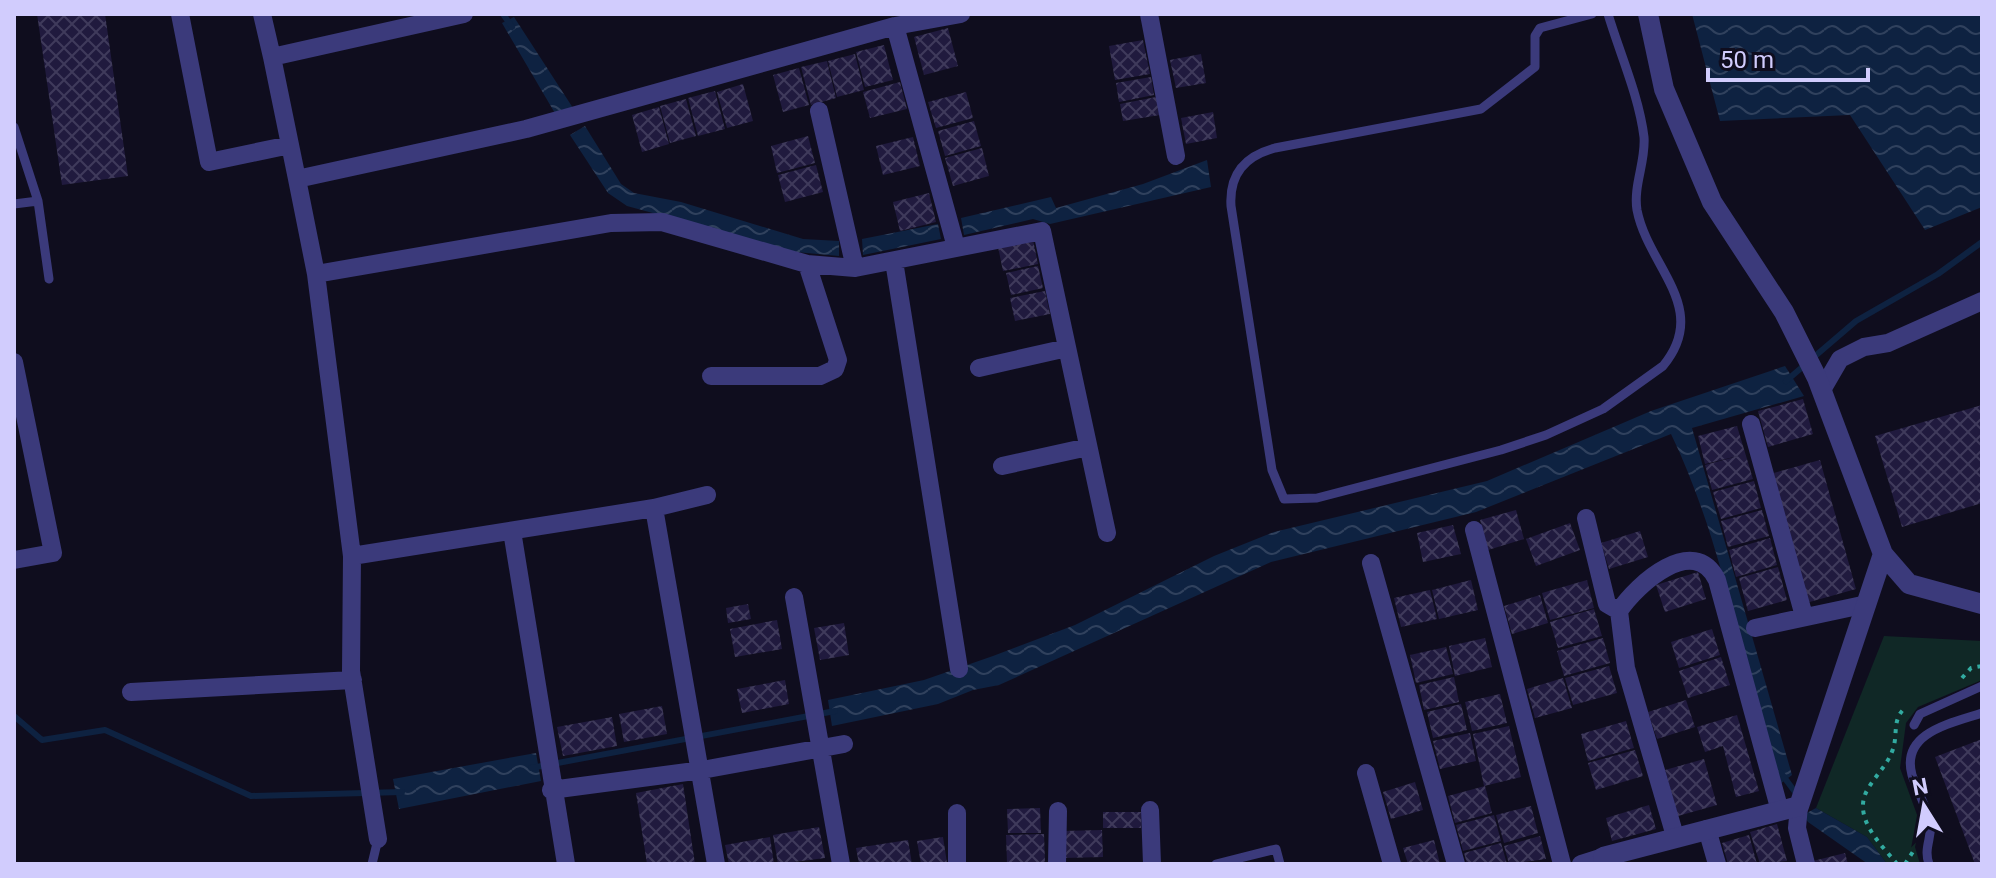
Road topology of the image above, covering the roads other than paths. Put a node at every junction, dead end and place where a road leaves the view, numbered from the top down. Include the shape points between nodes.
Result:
1 (180, 14) edge
2 (262, 14) edge
3 (464, 14) edge
4 (961, 14) edge
5 (1149, 14) edge
6 (1592, 14) edge
7 (1608, 14) edge
8 (1648, 14) edge
9 (895, 26) junction
10 (272, 57) junction
11 (819, 111) dead end
12 (14, 127) edge
13 (290, 145) junction
14 (1176, 156) dead end
15 (297, 179) junction
16 (38, 201) junction
17 (14, 204) edge
18 (956, 247) junction
19 (894, 261) junction
20 (807, 264) junction
21 (855, 268) junction
22 (316, 274) junction
23 (49, 279) dead end
24 (1982, 301) edge
25 (1067, 348) junction
26 (14, 362) edge
27 (979, 368) dead end
28 (711, 376) dead end
29 (1820, 384) junction
30 (1751, 424) dead end
31 (1088, 447) junction
32 (1002, 466) dead end
33 (707, 495) dead end
34 (654, 508) junction
35 (1586, 518) dead end
36 (1474, 530) dead end
37 (512, 531) junction
38 (1107, 533) dead end
39 (1883, 554) junction
40 (352, 556) junction
41 (14, 560) edge
42 (1371, 563) dead end
43 (794, 597) dead end
44 (1867, 604) junction
45 (1982, 604) edge
46 (1619, 611) junction
47 (1804, 616) junction
48 (1755, 628) dead end
49 (959, 669) dead end
50 (353, 680) junction
51 (1982, 686) edge
52 (131, 692) dead end
53 (1982, 713) edge
54 (1914, 725) dead end
55 (844, 744) dead end
56 (821, 746) junction
57 (702, 770) junction
58 (1366, 773) dead end
59 (551, 790) junction
60 (1789, 809) junction
61 (1150, 810) dead end
62 (1058, 811) dead end
63 (957, 813) dead end
64 (1707, 829) junction
65 (1675, 836) junction
66 (378, 839) joint
67 (1604, 860) edge
68 (372, 864) edge
69 (566, 864) edge
70 (716, 864) edge
71 (841, 864) edge
72 (957, 864) edge
73 (1057, 864) edge
74 (1152, 864) edge
75 (1216, 864) edge
76 (1280, 864) edge
77 (1392, 864) edge
78 (1456, 864) edge
79 (1562, 864) edge
80 (1581, 864) edge
81 (1717, 864) edge
82 (1806, 864) edge
83 (1929, 864) edge

1 - 13 street via 209,162
2 - 10 street
3 - 10 street
4 - 9 street
5 - 14 street
6 - 7 lane via 1540,28 1535,67 1481,109 1263,151 1238,170 1231,206 1272,470 1284,499 1317,498 1546,435 1603,409 1671,357 1682,335 1682,321 1637,210 1644,139
8 - 29 street via 1664,89 1712,202 1784,312
9 - 15 street via 526,129
9 - 18 street
10 - 13 street
11 - 21 street
12 - 16 lane
13 - 15 street
15 - 22 street
16 - 17 lane
16 - 23 lane
18 - 19 street
18 - 25 street via 1042,231
19 - 21 street
19 - 49 street
20 - 21 street
20 - 22 street via 662,222 611,223
20 - 28 street via 838,360 835,369 820,376
22 - 40 street
24 - 29 street via 1840,359
25 - 27 street
25 - 31 street
26 - 41 street via 53,553
29 - 39 street
30 - 47 street
31 - 32 street
31 - 38 street
33 - 34 street
34 - 37 street
34 - 57 street
35 - 46 street via 1607,604
36 - 79 street
37 - 40 street
37 - 59 street
39 - 44 street
39 - 45 street via 1909,584
40 - 50 street
42 - 78 street
43 - 56 street
44 - 47 street
44 - 60 street
46 - 60 street via 1656,572 1697,561 1711,567
46 - 65 street via 1626,668
47 - 48 street
50 - 52 street
50 - 66 street
51 - 54 lane via 1920,714
53 - 83 lane via 1929,731 1911,758 1930,821 1925,848
55 - 56 street
56 - 57 street
56 - 71 street
57 - 59 street
57 - 70 street
58 - 77 street
59 - 69 street
60 - 64 street
60 - 82 street
61 - 74 street
62 - 73 street
63 - 72 street
64 - 65 street
64 - 81 street
65 - 67 street
66 - 68 lane
67 - 80 street
75 - 76 lane via 1276,849

